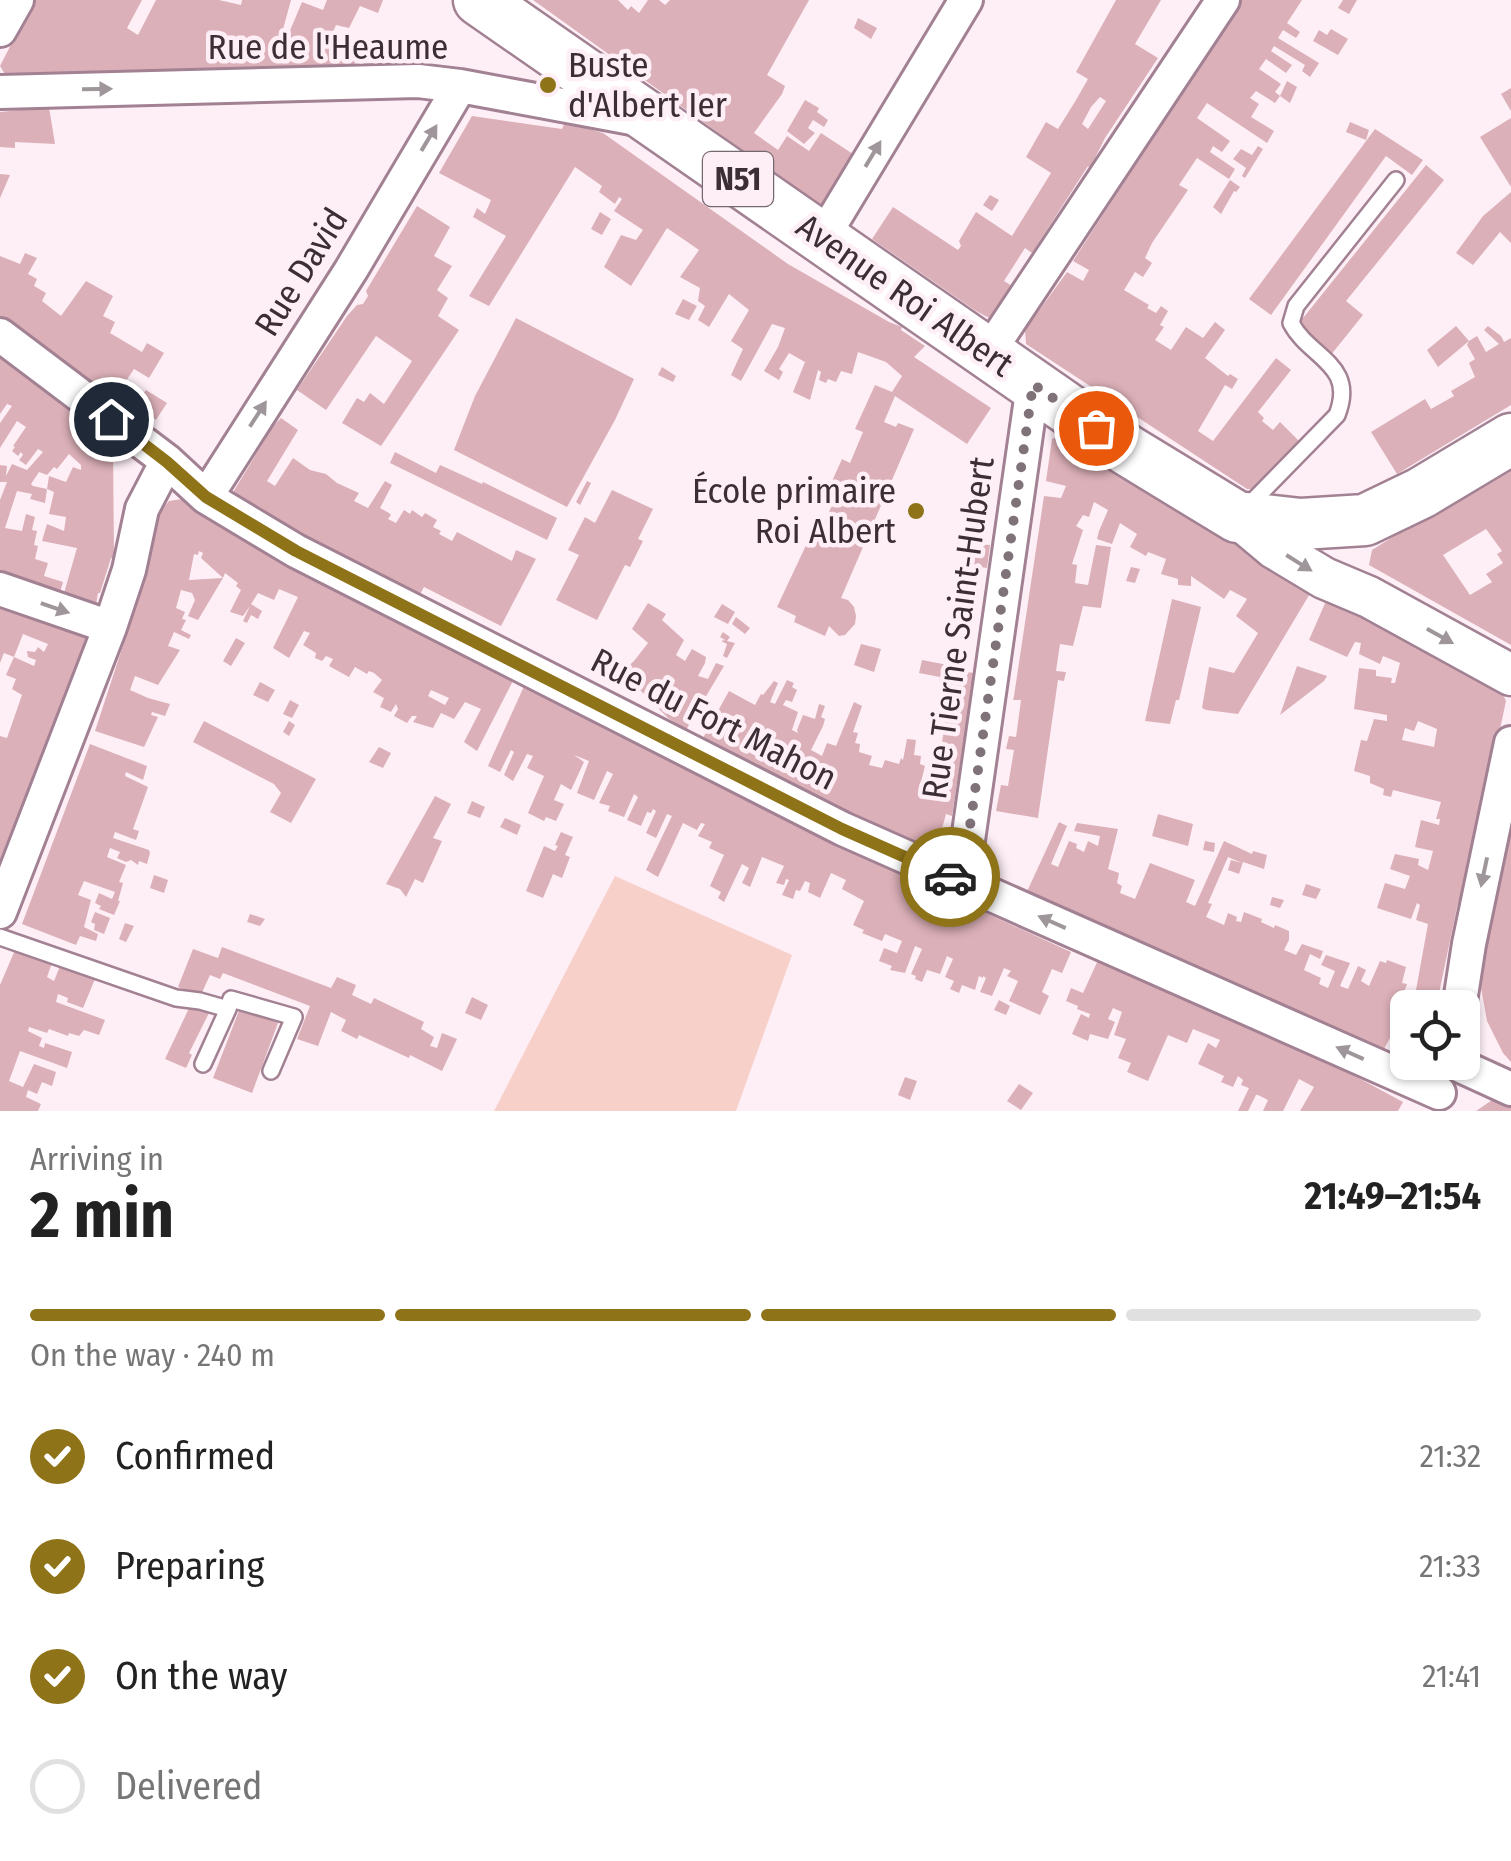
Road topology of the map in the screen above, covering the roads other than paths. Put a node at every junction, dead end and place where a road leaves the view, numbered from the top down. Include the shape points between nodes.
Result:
1 (17, 0) edge
2 (479, 0) edge
3 (966, 0) edge
4 (1223, 0) edge
5 (0, 30) edge
6 (460, 86) junction
7 (0, 92) edge
8 (652, 122) junction
9 (1396, 180) dead end
10 (823, 237) junction
11 (0, 335) edge
12 (988, 353) junction
13 (1033, 384) junction
14 (1511, 438) edge
15 (167, 462) junction
16 (206, 497) junction
17 (1237, 517) junction
18 (0, 589) edge
19 (110, 627) junction
20 (1511, 674) edge
21 (1511, 742) edge
22 (962, 882) junction
23 (0, 912) edge
24 (0, 936) edge
25 (1462, 990) edge
26 (228, 1009) junction
27 (203, 1064) dead end
28 (272, 1070) dead end
29 (1447, 1082) edge
30 (1511, 1089) edge

1 - 5 street
2 - 8 main road, Avenue Roi Albert / N51
10 -> 3 street
4 - 12 street
7 -> 6 street, Rue de l'Heaume via 418,81
6 - 8 street, Rue de l'Heaume
16 -> 6 street, Rue David
8 - 10 main road, Avenue Roi Albert / N51
9 - 17 lane via 1296,306 1291,323 1341,378 1338,415
10 - 12 main road, Avenue Roi Albert / N51
11 - 15 street, Rue du Fort Mahon
12 - 13 main road, Avenue Roi Albert / N51
13 - 17 main road, Avenue Roi Albert / N51
13 - 22 street, Rue Tierne Saint-Hubert
14 - 17 main road, N51 via 1364,520 1300,524
15 - 16 street, Rue du Fort Mahon
15 - 19 street via 142,509
16 - 22 street, Rue du Fort Mahon via 296,551 842,829
17 -> 20 street via 1324,578
18 -> 19 street
19 - 23 street
21 -> 25 street
29 -> 22 street, Rue du Fort Mahon
24 - 26 lane via 176,998
26 - 27 lane
26 - 28 lane via 231,999 294,1017
29 - 30 street, Rue du Fort Mahon

